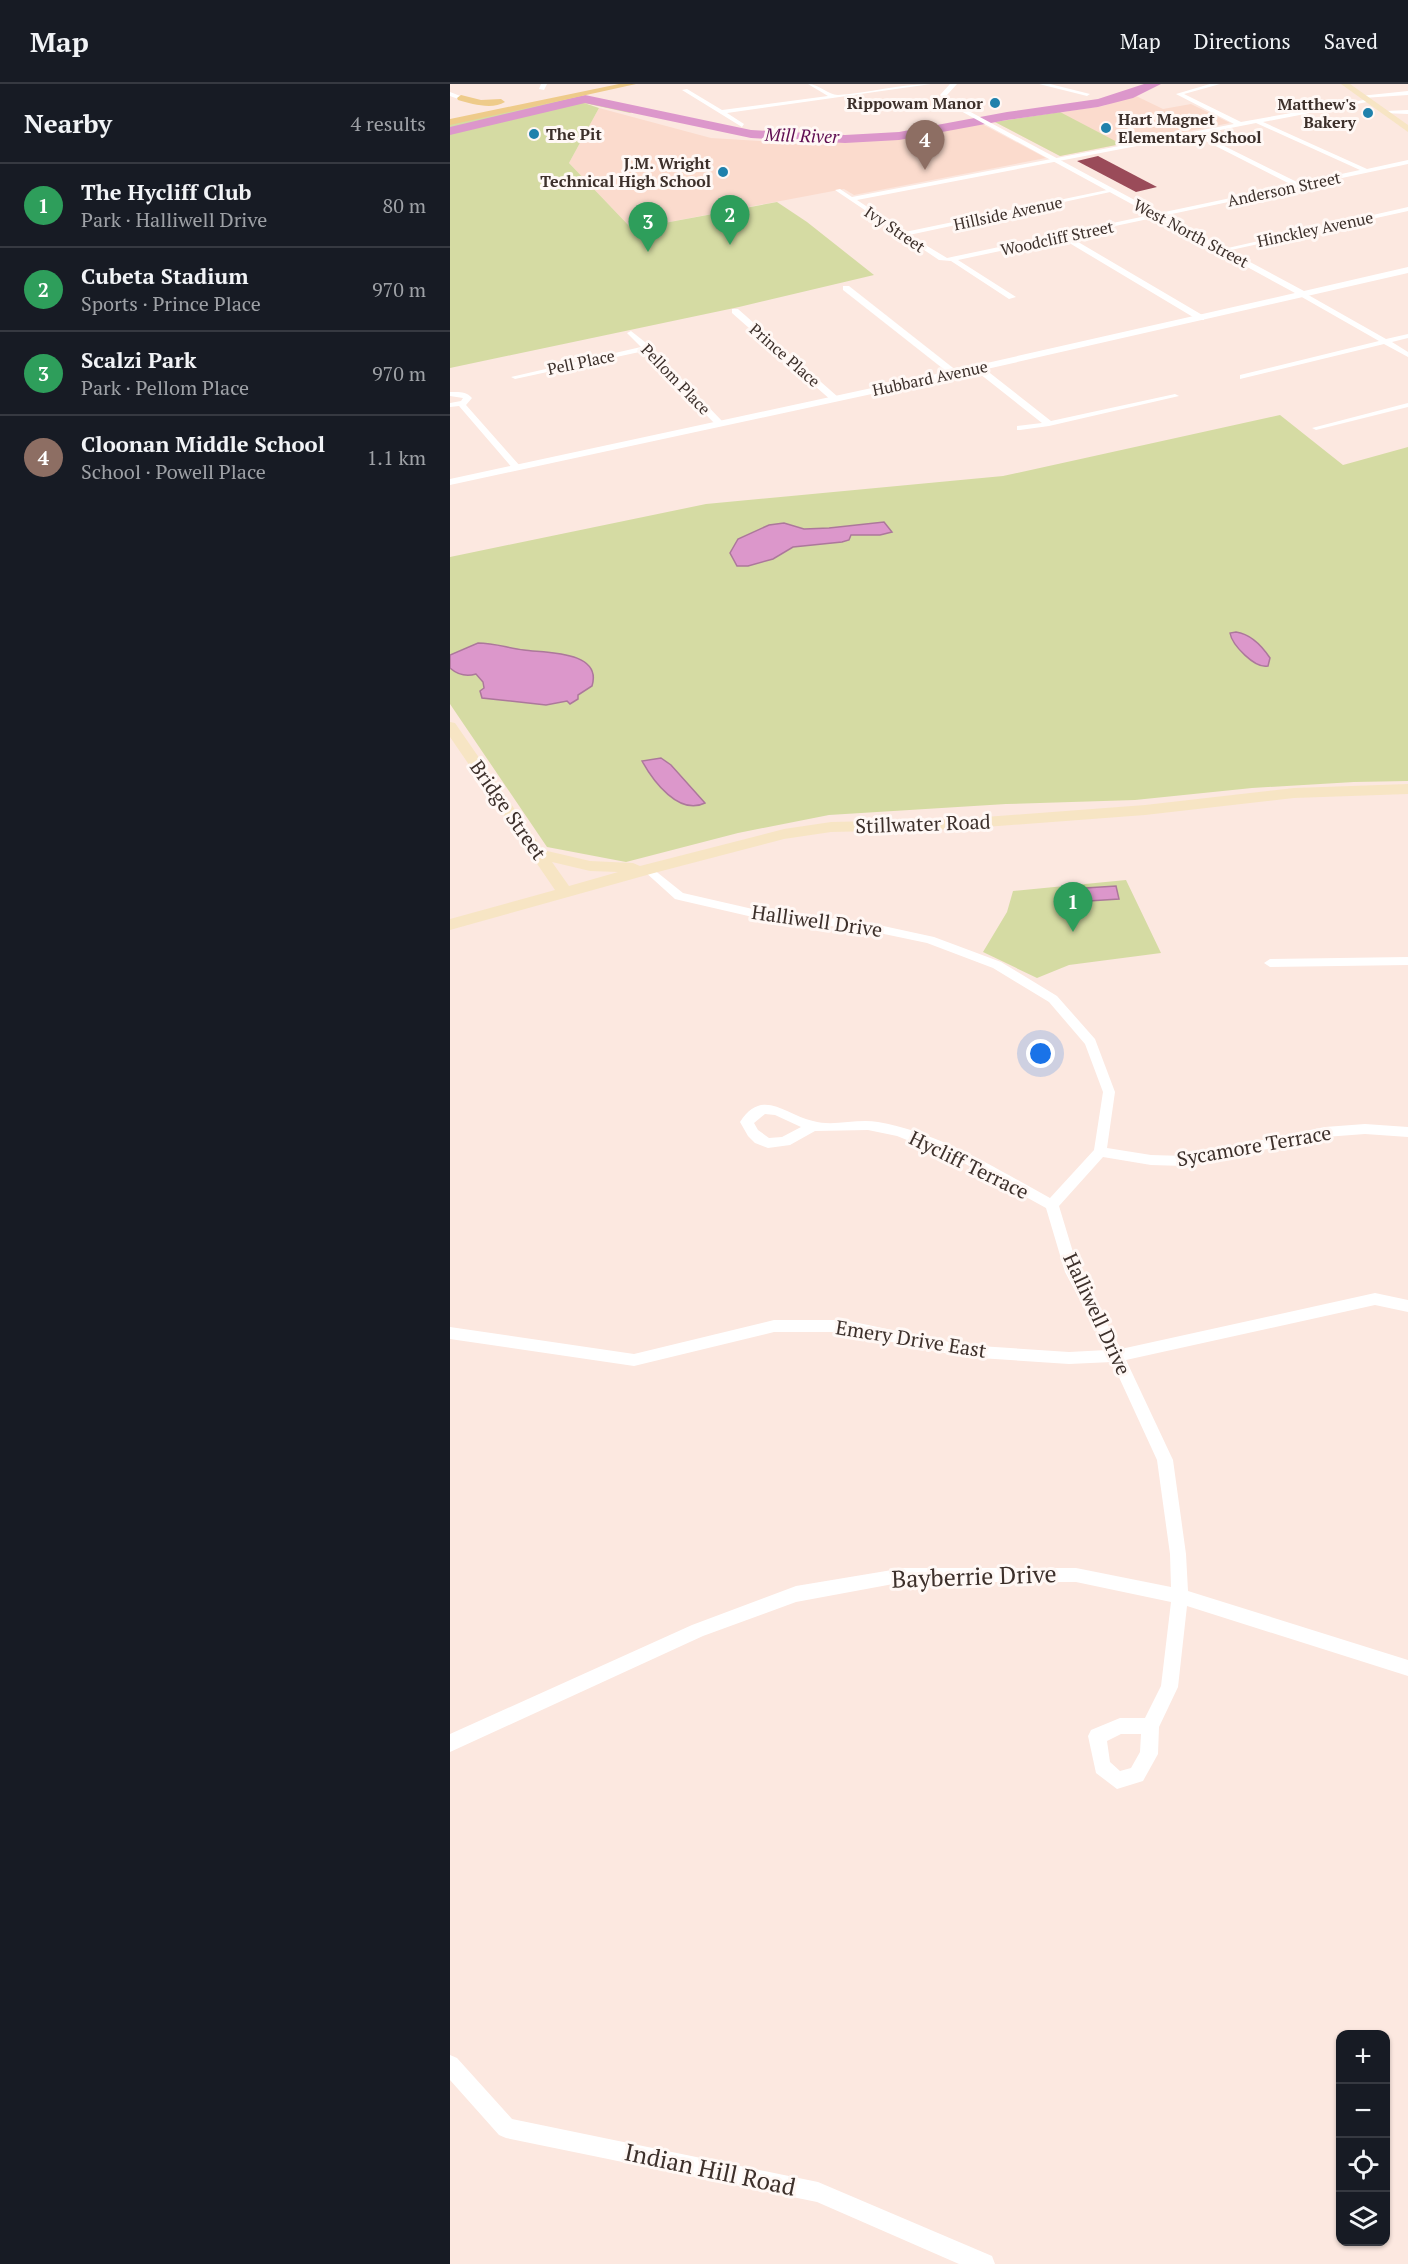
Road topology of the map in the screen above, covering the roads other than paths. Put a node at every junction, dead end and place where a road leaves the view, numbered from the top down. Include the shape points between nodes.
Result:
1 (620, 84) edge
2 (810, 84) edge
3 (928, 84) edge
4 (954, 84) edge
5 (1042, 84) edge
6 (1217, 84) edge
7 (1345, 84) edge
8 (545, 89) edge
9 (685, 90) dead end
10 (1408, 93) edge
11 (450, 94) edge
12 (1087, 94) dead end
13 (832, 96) junction
14 (461, 98) junction
15 (1365, 98) junction
16 (722, 112) junction
17 (1408, 112) edge
18 (1386, 113) junction
19 (450, 116) edge
20 (1257, 121) junction
21 (450, 122) edge
22 (1239, 124) junction
23 (742, 125) dead end
24 (1408, 129) edge
25 (1194, 133) junction
26 (1057, 160) junction
27 (1408, 162) edge
28 (1366, 171) junction
29 (1298, 185) junction
30 (838, 190) dead end
31 (1112, 191) junction
32 (851, 199) junction
33 (1408, 210) edge
34 (1160, 216) junction
35 (903, 234) junction
36 (1063, 236) junction
37 (1222, 250) junction
38 (954, 260) junction
39 (1408, 270) edge
40 (846, 288) dead end
41 (1303, 294) junction
42 (1012, 297) dead end
43 (735, 311) dead end
44 (1201, 318) junction
45 (631, 333) dead end
46 (1408, 336) edge
47 (1385, 342) junction
48 (647, 348) junction
49 (1408, 355) edge
50 (978, 368) junction
51 (954, 373) junction
52 (1243, 376) dead end
53 (515, 377) dead end
54 (450, 394) edge
55 (1175, 396) dead end
56 (835, 399) junction
57 (460, 404) junction
58 (450, 405) edge
59 (1408, 405) edge
60 (720, 424) junction
61 (1049, 424) junction
62 (1020, 428) dead end
63 (1316, 428) dead end
64 (517, 468) junction
65 (450, 482) edge
66 (450, 726) edge
67 (1408, 789) edge
68 (537, 853) junction
69 (648, 869) junction
70 (565, 893) junction
71 (450, 925) edge
72 (1408, 961) edge
73 (1270, 963) dead end
74 (812, 1127) dead end
75 (1408, 1132) edge
76 (1101, 1152) junction
77 (1052, 1205) junction
78 (1408, 1306) edge
79 (450, 1333) edge
80 (1117, 1356) junction
81 (1180, 1596) junction
82 (1408, 1668) edge
83 (1150, 1726) junction
84 (450, 1743) edge
85 (450, 2065) edge
86 (984, 2264) edge

1 - 8 main road
1 - 21 main road
2 - 13 street
3 - 13 street
4 - 26 street, West North Street via 944,98
5 - 12 street
6 - 22 street via 1179,94
7 - 15 main road
8 - 14 main road via 491,104
8 - 19 main road
9 - 16 street
10 - 15 street
11 - 14 street
13 - 16 street
14 - 19 main road via 470,106
15 - 18 main road
15 - 20 street
16 - 23 street
17 - 18 street
18 - 24 main road
20 - 22 street
20 - 28 street
22 - 25 street
25 - 26 street
25 - 29 street
26 - 31 street, West North Street
26 - 32 street
27 - 28 street, Anderson Street
28 - 29 street, Anderson Street
29 - 34 street, Anderson Street
30 - 32 street, Ivy Street
31 - 34 street, West North Street
31 - 35 street, Hillside Avenue
32 - 35 street, Ivy Street
33 - 37 street, Hinckley Avenue
34 - 36 street, Woodcliff Street
34 - 37 street, West North Street
35 - 38 street, Ivy Street via 941,259
36 - 38 street, Woodcliff Street
36 - 44 street
37 - 41 street, West North Street
38 - 42 street, Ivy Street
39 - 41 street, Hubbard Avenue
40 - 51 street
41 - 44 street, Hubbard Avenue
41 - 47 street, West North Street
43 - 56 street, Prince Place
44 - 50 street, Hubbard Avenue
45 - 48 street, Pellom Place
46 - 47 street
47 - 49 street, West North Street
47 - 52 street
48 - 53 street, Pell Place
48 - 60 street, Pellom Place
50 - 51 street, Hubbard Avenue
50 - 61 street
51 - 56 street, Hubbard Avenue
54 - 57 street via 466,396 467,401
55 - 61 street
56 - 60 street, Hubbard Avenue
57 - 58 street
57 - 64 street
59 - 63 street
60 - 64 street, Hubbard Avenue
61 - 62 street
64 - 65 street, Hubbard Avenue
66 - 68 main road, Bridge Street
67 - 69 main road, Stillwater Road via 1294,793 1145,810 959,824 831,827 784,834
68 - 69 main road via 590,866
68 - 70 main road, Bridge Street
69 - 70 main road, Stillwater Road
69 - 76 street, Halliwell Drive via 679,896 757,914 865,926 930,940 996,965 1053,999 1090,1042 1109,1092
70 - 71 main road, Stillwater Road
72 - 73 street
74 - 77 street, Hycliff Terrace via 874,1126 919,1136
75 - 76 street, Sycamore Terrace via 1325,1131 1184,1161
76 - 77 street
77 - 80 street, Halliwell Drive via 1072,1272
78 - 80 street, Emery Drive East via 1375,1299
79 - 80 street, Emery Drive East via 634,1360 774,1326 844,1326 964,1351 1069,1358
80 - 81 street, Halliwell Drive via 1166,1460
81 - 82 street, Bayberrie Drive
81 - 83 street, Halliwell Drive via 1169,1687
81 - 84 street, Bayberrie Drive via 1076,1575 904,1575 796,1594 698,1630
83 - 83 street, Halliwell Drive via 1149,1754 1137,1775 1117,1780 1102,1767 1097,1736 1120,1726
85 - 86 street, Indian Hill Road via 506,2128 818,2192

